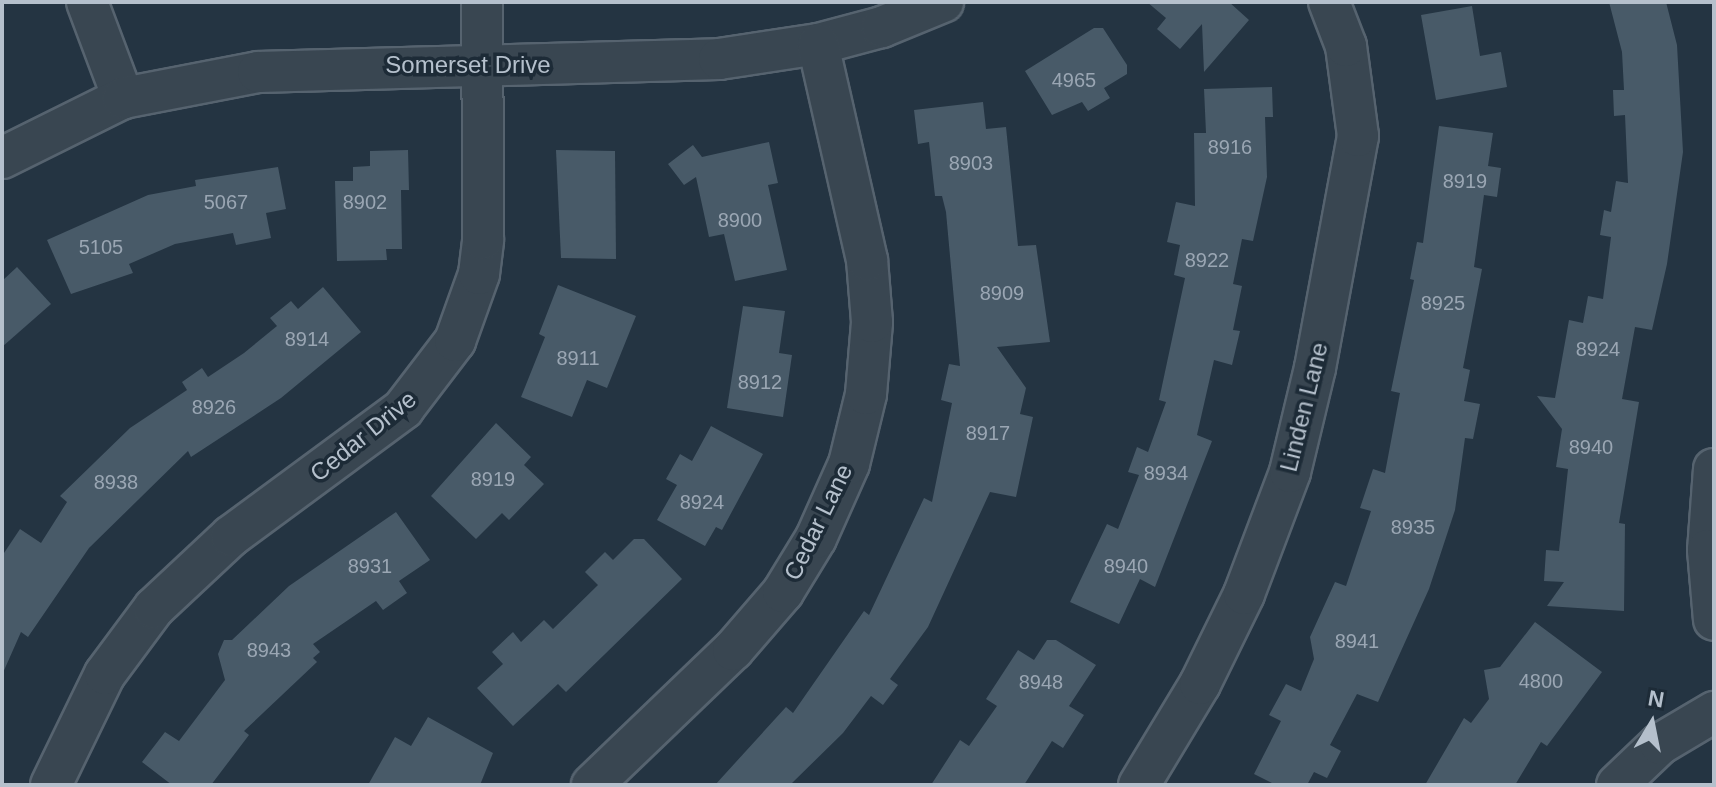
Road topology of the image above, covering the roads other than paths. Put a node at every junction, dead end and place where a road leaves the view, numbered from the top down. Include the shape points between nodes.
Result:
1 (87, 2) edge
2 (482, 2) edge
3 (943, 2) edge
4 (1329, 2) edge
5 (818, 44) junction
6 (483, 64) junction
7 (123, 98) junction
8 (2, 158) edge
9 (1714, 469) edge
10 (1714, 620) edge
11 (1714, 712) edge
12 (51, 785) edge
13 (592, 785) edge
14 (1139, 785) edge
15 (1617, 785) edge

1 - 7 street
2 - 6 street, Cedar Drive
3 - 5 street, Somerset Drive
4 - 14 street, Linden Lane via 1346,46 1358,136 1308,398 1290,472 1244,594 1200,684
5 - 6 street, Somerset Drive via 719,59
5 - 13 street, Cedar Lane via 867,260 872,322 866,394 852,453 816,538 783,592 733,650
6 - 7 street, Somerset Drive via 298,68
6 - 12 street, Cedar Drive via 483,239 479,274 455,341 403,409 231,536 154,608 105,674
7 - 8 street, Somerset Drive
9 - 10 street via 1708,550
11 - 15 street via 1660,744

